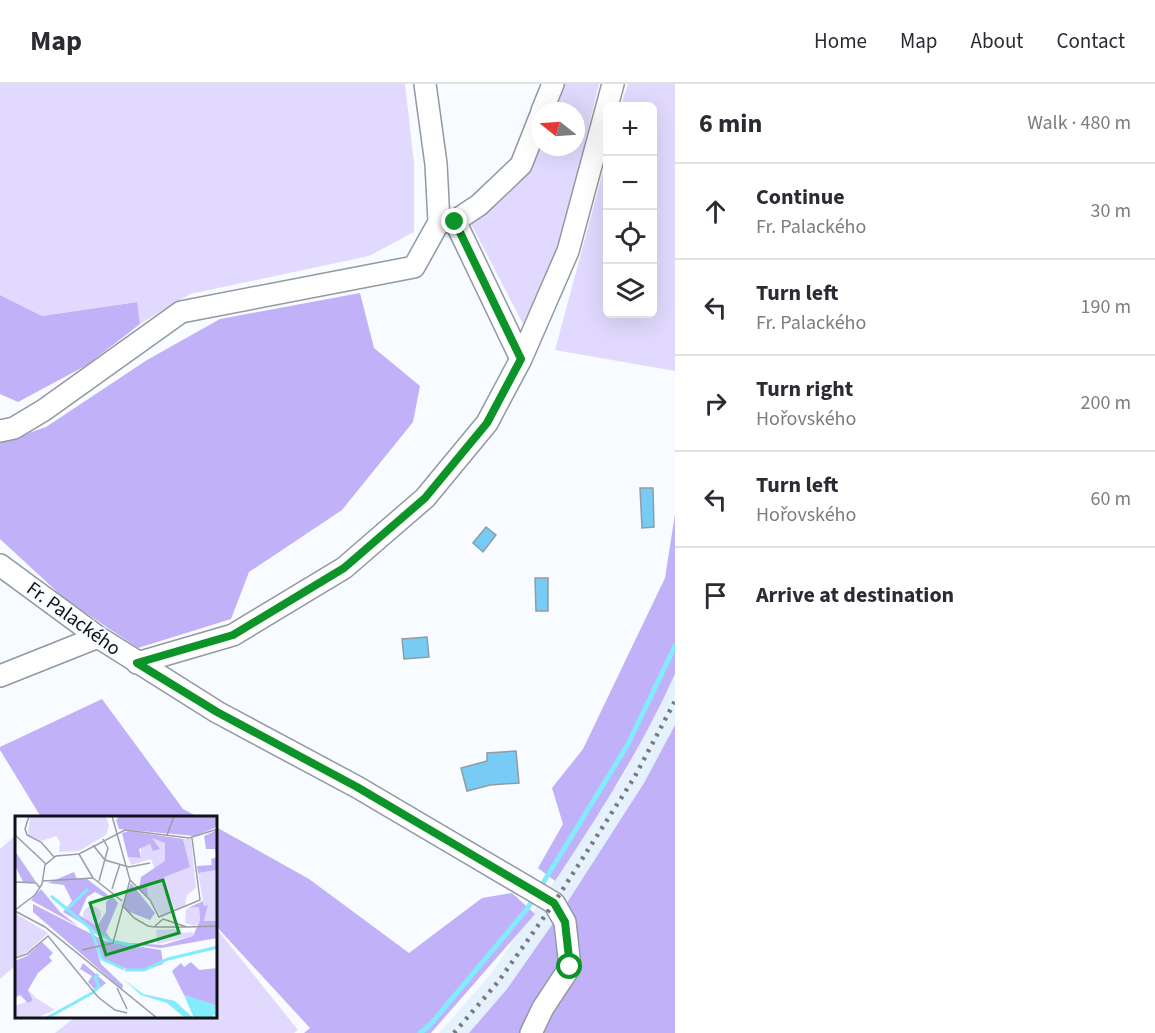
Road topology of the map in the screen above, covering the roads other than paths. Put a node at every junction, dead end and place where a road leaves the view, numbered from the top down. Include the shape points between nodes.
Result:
1 (425, 84) edge
2 (553, 84) edge
3 (613, 84) edge
4 (546, 102) edge
5 (531, 140) edge
6 (447, 222) junction
7 (521, 359) junction
8 (0, 431) edge
9 (0, 565) edge
10 (98, 638) junction
11 (137, 663) junction
12 (0, 676) edge
13 (531, 1033) edge

1 - 6 street
2 - 4 street
3 - 7 street via 568,251
5 - 6 street via 521,165 479,205
6 - 7 street
6 - 8 street via 414,267 181,312 45,410 14,428
7 - 11 street via 487,423 425,498 344,568 233,635
9 - 10 street, Fr. Palackého
10 - 11 street, Fr. Palackého
10 - 12 street
11 - 13 street, Fr. Palackého via 554,903 565,922 570,967

